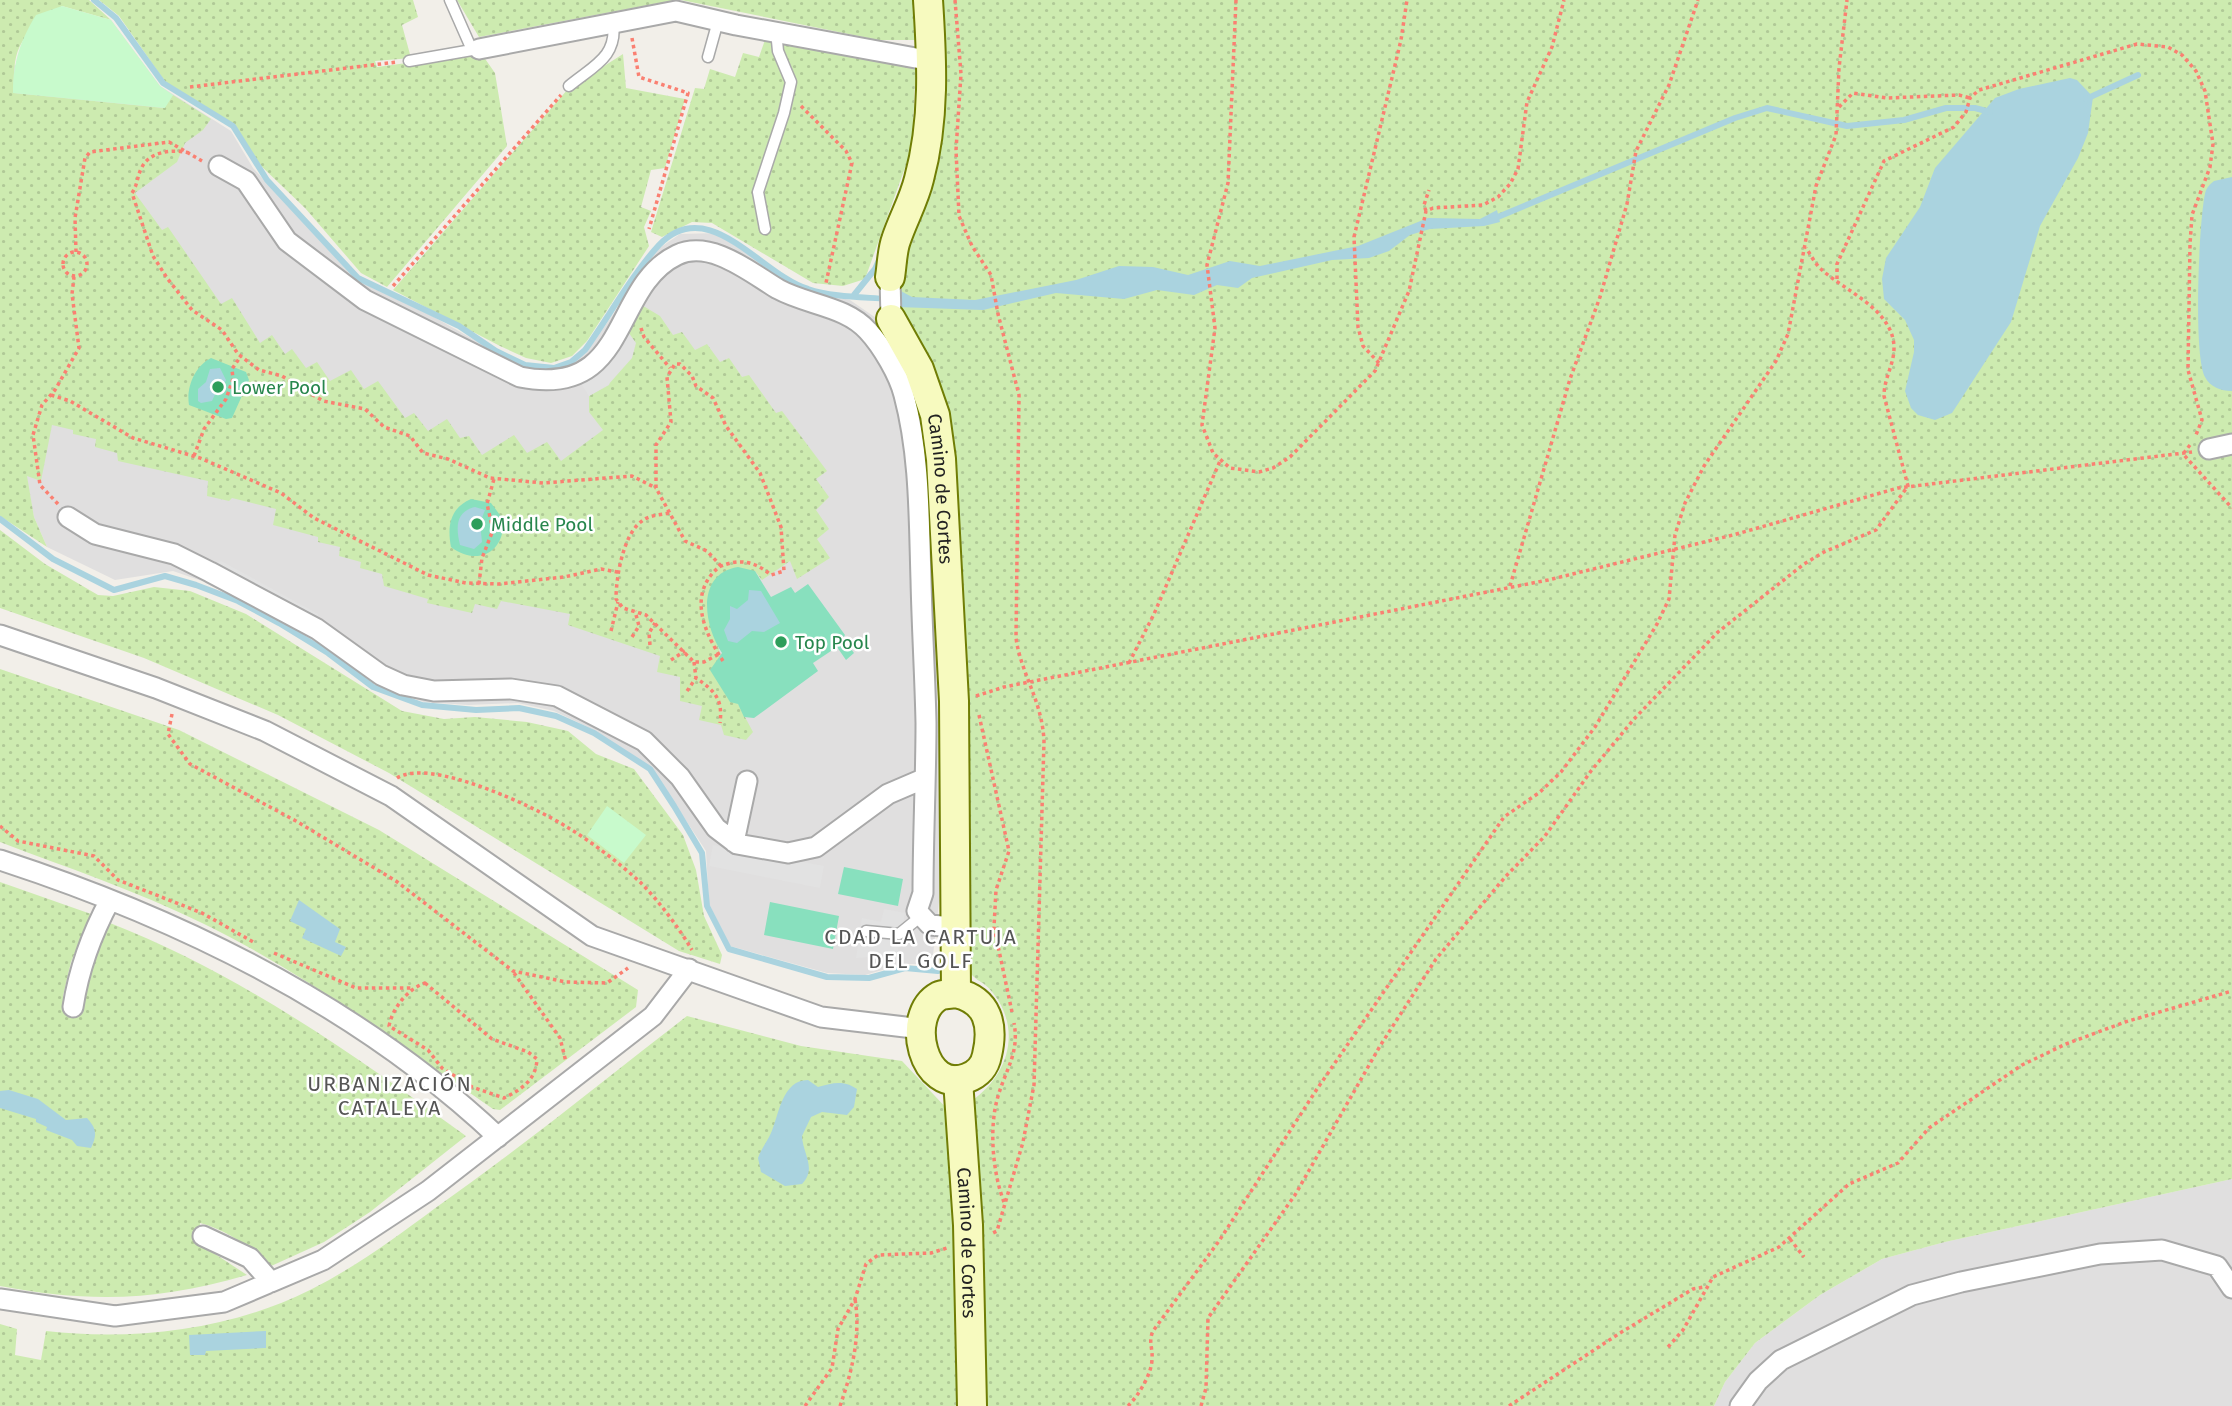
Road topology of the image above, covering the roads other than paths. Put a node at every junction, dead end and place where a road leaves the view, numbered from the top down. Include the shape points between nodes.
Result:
1 (450, 0) edge
2 (928, 0) edge
3 (692, 7) edge
4 (621, 20) junction
5 (718, 21) junction
6 (776, 31) junction
7 (476, 50) junction
8 (708, 57) dead end
9 (409, 61) road end
10 (932, 61) junction
11 (569, 86) road end
12 (219, 166) road end
13 (765, 229) dead end
14 (890, 277) joint
15 (891, 319) joint
16 (2232, 444) edge
17 (2209, 449) road end
18 (68, 517) road end
19 (0, 635) edge
20 (923, 779) junction
21 (747, 781) dead end
22 (734, 842) junction
23 (0, 860) edge
24 (110, 900) junction
25 (940, 924) junction
26 (866, 931) dead end
27 (689, 969) junction
28 (956, 993) junction
29 (73, 1007) dead end
30 (922, 1029) junction
31 (958, 1080) junction
32 (498, 1137) junction
33 (203, 1236) dead end
34 (271, 1282) junction
35 (2232, 1288) edge
36 (0, 1299) edge
37 (972, 1406) edge
38 (1740, 1406) edge

1 - 7 lane
2 - 10 street, Camino de Cortes
3 - 4 street
3 - 5 street
4 - 7 street
4 - 11 lane via 609,52
5 - 6 street
5 - 8 lane
6 - 10 street
6 - 13 lane via 790,90 758,192
7 - 9 lane
10 - 14 street, Camino de Cortes via 930,120 920,176 896,241
12 - 20 street via 246,181 287,240 347,288 520,377 542,382 586,370 603,355 659,268 677,255 706,251 720,255 805,302 851,316 877,342 904,392 913,437 926,724
14 - 15 street, Camino de Cortes
15 - 25 street, Camino de Cortes via 919,369 935,415 941,459 954,701
16 - 17 street
18 - 22 street via 95,534 174,554 210,572 317,629 371,669 403,685 434,691 511,689 557,696 600,716 644,741 680,777 716,828
19 - 27 street via 265,732 379,790 592,936
20 - 22 street via 888,794 817,847 803,852
20 - 25 street via 923,893 917,904
21 - 22 street
23 - 24 street
24 - 29 street via 92,933
24 - 32 street via 219,945 353,1024 449,1091
25 - 26 lane via 899,934
25 - 28 street, Camino de Cortes
27 - 30 street via 821,1017
27 - 32 street via 653,1016
28 - 30 street via 939,996 928,1009
28 - 31 street via 970,996 983,1007 990,1024 986,1061 976,1074
30 - 31 street via 925,1059 936,1073
31 - 37 street, Camino de Cortes
32 - 34 street via 428,1191 323,1260
33 - 34 street via 250,1258
34 - 36 street via 224,1302 115,1317
35 - 38 street via 2217,1266 2162,1250 2100,1254 1961,1282 1912,1295 1781,1360

